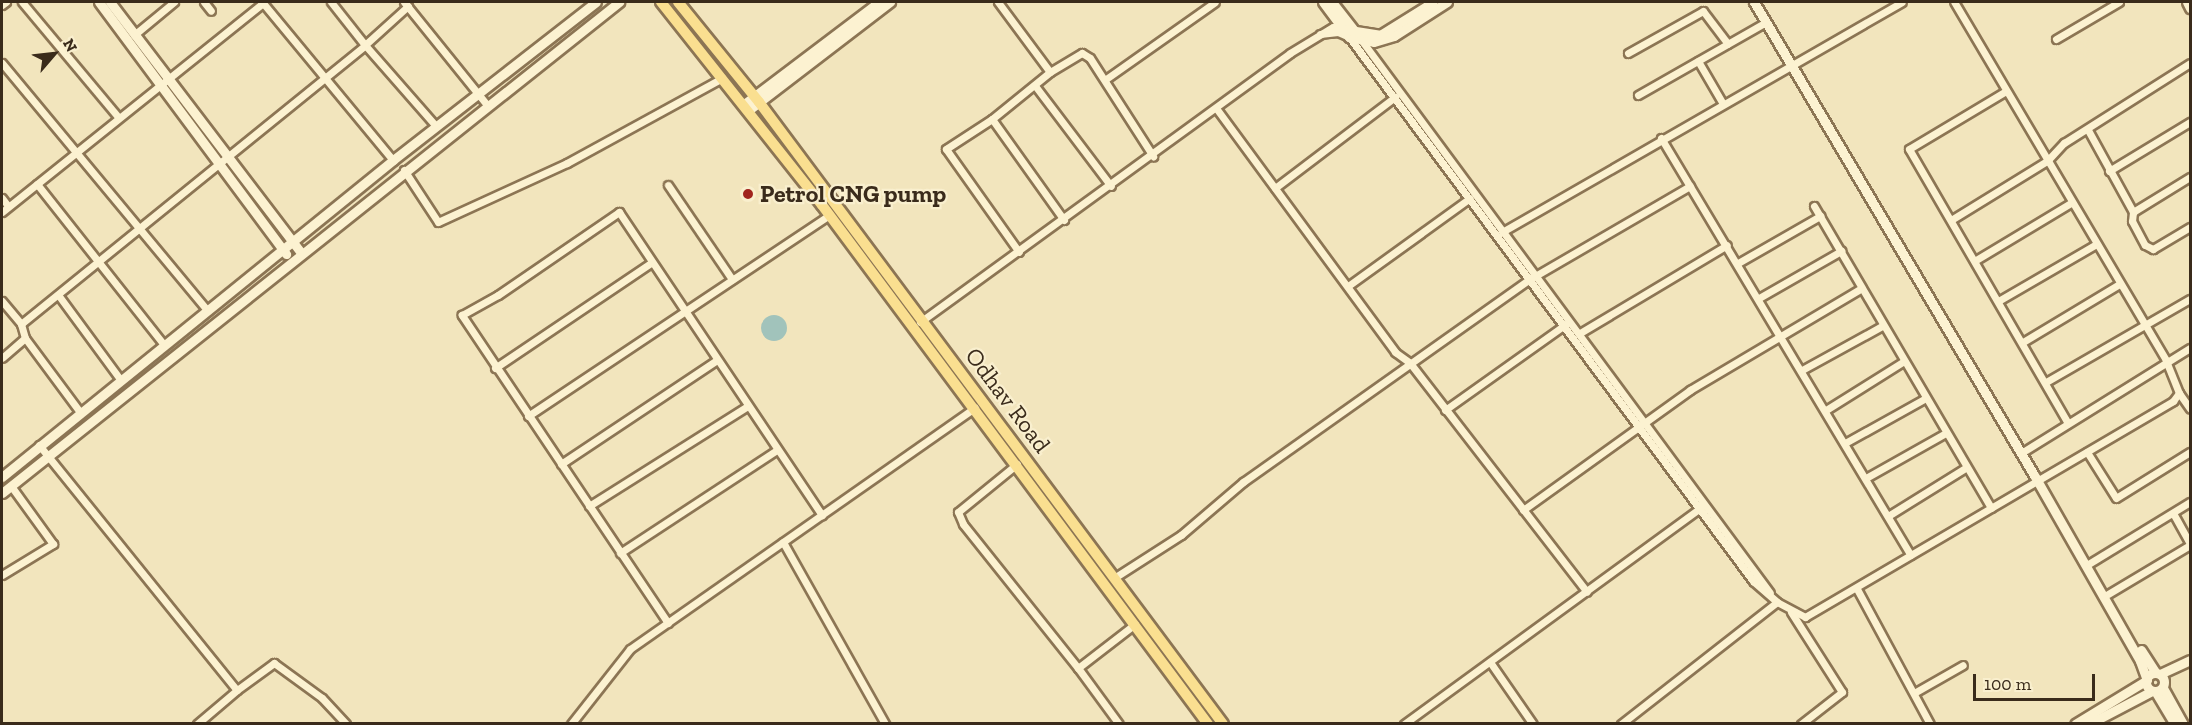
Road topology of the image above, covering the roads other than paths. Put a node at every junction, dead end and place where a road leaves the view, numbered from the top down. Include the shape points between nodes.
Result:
1 (6, 2) edge
2 (22, 2) edge
3 (99, 2) edge
4 (110, 2) edge
5 (174, 2) edge
6 (204, 2) edge
7 (331, 2) edge
8 (596, 2) edge
9 (619, 2) edge
10 (661, 2) edge
11 (678, 2) edge
12 (879, 2) edge
13 (890, 2) edge
14 (998, 2) edge
15 (1215, 2) edge
16 (1323, 2) edge
17 (1332, 2) edge
18 (1433, 2) edge
19 (1447, 2) edge
20 (1754, 2) edge
21 (1760, 2) edge
22 (1902, 2) edge
23 (1954, 2) edge
24 (2119, 2) edge
25 (2187, 2) edge
26 (406, 4) edge
27 (2, 5) edge
28 (1420, 5) edge
29 (2190, 8) edge
30 (211, 11) dead end
31 (1766, 22) junction
32 (1349, 32) junction
33 (134, 35) junction
34 (1382, 38) junction
35 (2056, 39) dead end
36 (1362, 41) junction
37 (1728, 44) junction
38 (365, 45) junction
39 (1628, 53) dead end
40 (1369, 55) junction
41 (1698, 61) junction
42 (1794, 62) junction
43 (2, 63) edge
44 (2190, 63) edge
45 (1050, 72) junction
46 (326, 77) junction
47 (722, 78) junction
48 (1106, 79) junction
49 (164, 82) junction
50 (1036, 87) junction
51 (2006, 91) junction
52 (478, 94) junction
53 (1638, 95) dead end
54 (1395, 97) junction
55 (1722, 102) junction
56 (751, 103) junction
57 (487, 105) junction
58 (1216, 108) junction
59 (118, 117) junction
60 (992, 119) junction
61 (2190, 122) edge
62 (436, 126) junction
63 (2088, 130) junction
64 (1661, 138) junction
65 (74, 150) junction
66 (1153, 156) junction
67 (227, 157) junction
68 (393, 160) junction
69 (2047, 161) junction
70 (218, 163) junction
71 (404, 170) junction
72 (2109, 171) junction
73 (2190, 177) edge
74 (37, 184) junction
75 (668, 185) dead end
76 (1111, 186) junction
77 (1690, 186) junction
78 (1275, 188) junction
79 (2, 198) edge
80 (1470, 198) junction
81 (2071, 203) junction
82 (8, 206) junction
83 (1814, 206) dead end
84 (2, 212) edge
85 (2133, 212) junction
86 (829, 215) junction
87 (1820, 216) junction
88 (1064, 220) junction
89 (1951, 220) junction
90 (2190, 227) edge
91 (139, 229) junction
92 (1501, 233) junction
93 (292, 242) junction
94 (1727, 245) junction
95 (2095, 245) junction
96 (282, 249) junction
97 (1841, 251) junction
98 (1019, 252) junction
99 (301, 253) junction
100 (1976, 260) junction
101 (291, 261) junction
102 (652, 262) junction
103 (99, 263) junction
104 (1738, 263) junction
105 (1534, 277) junction
106 (732, 279) junction
107 (2118, 285) junction
108 (1348, 286) junction
109 (1860, 289) junction
110 (59, 296) junction
111 (1759, 298) junction
112 (2190, 299) edge
113 (2000, 300) junction
114 (2, 301) edge
115 (207, 310) junction
116 (684, 311) junction
117 (1567, 323) junction
118 (21, 324) junction
119 (917, 324) junction
120 (2143, 325) junction
121 (1882, 326) junction
122 (1580, 333) junction
123 (1781, 334) junction
124 (25, 338) junction
125 (2023, 342) junction
126 (164, 345) junction
127 (2190, 348) edge
128 (2, 358) edge
129 (717, 360) junction
130 (2166, 360) junction
131 (1904, 361) junction
132 (1410, 363) junction
133 (495, 368) junction
134 (1802, 370) junction
135 (120, 380) junction
136 (2046, 382) junction
137 (2179, 393) junction
138 (1924, 399) junction
139 (979, 404) junction
140 (748, 406) junction
141 (2190, 409) edge
142 (1445, 410) junction
143 (1826, 410) junction
144 (80, 412) junction
145 (528, 416) junction
146 (2068, 423) junction
147 (1644, 425) junction
148 (1944, 434) junction
149 (1845, 443) junction
150 (39, 445) junction
151 (777, 450) junction
152 (2025, 450) junction
153 (2087, 452) junction
154 (2190, 452) edge
155 (47, 455) junction
156 (561, 464) junction
157 (1017, 464) junction
158 (1965, 468) junction
159 (2, 477) edge
160 (1866, 478) junction
161 (2041, 480) junction
162 (4, 490) edge
163 (2190, 502) edge
164 (589, 506) junction
165 (1703, 506) junction
166 (1990, 508) junction
167 (1523, 510) junction
168 (2173, 513) junction
169 (822, 515) junction
170 (1888, 516) junction
171 (783, 542) junction
172 (2190, 544) edge
173 (620, 553) junction
174 (1911, 555) junction
175 (2091, 562) junction
176 (2, 575) edge
177 (1114, 578) junction
178 (1857, 589) junction
179 (1587, 592) junction
180 (2108, 594) junction
181 (1777, 602) junction
182 (1790, 610) junction
183 (668, 623) junction
184 (1135, 624) junction
185 (2190, 660) edge
186 (1490, 662) junction
187 (1963, 665) dead end
188 (2190, 666) edge
189 (1078, 668) junction
190 (2158, 674) junction
191 (2147, 680) junction
192 (2158, 688) junction
193 (237, 690) junction
194 (1914, 693) junction
195 (197, 723) edge
196 (346, 723) edge
197 (571, 723) edge
198 (885, 723) edge
199 (1119, 723) edge
200 (1209, 723) edge
201 (1223, 723) edge
202 (1404, 723) edge
203 (1533, 723) edge
204 (1621, 723) edge
205 (1801, 723) edge
206 (1930, 723) edge
207 (2075, 723) edge
208 (2089, 723) edge
209 (2175, 723) edge
210 (2183, 723) edge

1 - 27 street
2 - 59 street
3 - 49 street
4 - 33 street
5 - 33 street
6 - 30 street
7 - 38 street
8 - 52 street
9 - 57 street
10 - 47 main road, Odhav Road
11 - 56 main road, Odhav Road
12 - 56 street
13 - 56 street
14 - 45 street
15 - 48 street
16 - 32 street
17 - 32 street
18 - 28 street
19 - 34 street
20 - 31 street
21 - 42 street
22 - 42 street
23 - 51 street
24 - 35 street
25 - 29 street
26 - 38 street
26 - 52 street
28 - 34 street
31 - 37 street
31 - 42 street
32 - 34 street
32 - 36 street
32 - 40 street
32 - 58 street via 1320,34
33 - 49 street
34 - 36 street
34 - 40 street
36 - 40 street
37 - 39 street via 1703,11
37 - 41 street
38 - 46 street
38 - 62 street
40 - 54 street
40 - 92 street
41 - 53 street
41 - 55 street
42 - 55 street
42 - 152 street
42 - 161 street
43 - 65 street
44 - 63 street
45 - 48 street via 1082,52
45 - 50 street
46 - 49 street via 263,3
46 - 67 street
46 - 68 street
47 - 56 main road, Odhav Road
47 - 71 street via 567,163 438,222
48 - 66 street
49 - 59 street
49 - 67 street
49 - 70 street
50 - 60 street
50 - 76 street
51 - 69 street
51 - 89 street via 1909,149
52 - 57 street
52 - 62 street
54 - 78 street
54 - 80 street
55 - 64 street
56 - 86 main road, Odhav Road
56 - 119 main road, Odhav Road
57 - 71 street
58 - 66 street
58 - 78 street
59 - 65 street
60 - 88 street
60 - 98 street via 946,149
61 - 72 street
62 - 68 street
63 - 69 street via 2064,143
63 - 72 street
64 - 77 street
64 - 92 street
65 - 74 street
65 - 91 street
66 - 76 street
67 - 70 street
67 - 93 street
68 - 93 street
69 - 81 street
69 - 89 street
70 - 91 street
70 - 96 street
71 - 99 street
72 - 85 street
73 - 85 street
74 - 82 street
74 - 103 street
75 - 106 street
76 - 88 street
77 - 94 street
77 - 105 street
78 - 108 street
79 - 82 street
80 - 92 street
80 - 108 street
81 - 95 street
81 - 100 street
82 - 84 street
83 - 87 street
85 - 90 street via 2132,221 2145,245 2153,249
86 - 106 street
86 - 119 main road, Odhav Road
87 - 97 street
87 - 104 street
88 - 98 street
89 - 100 street
91 - 103 street
91 - 115 street
92 - 105 street
93 - 96 street
93 - 99 street
94 - 104 street
94 - 122 street
95 - 107 street
95 - 113 street
96 - 101 street
96 - 115 street
97 - 109 street
97 - 111 street
98 - 119 street
99 - 101 street
100 - 113 street
101 - 155 street
102 - 116 street
102 - 133 street
102 - 133 street via 619,212 462,315
103 - 110 street
103 - 126 street
104 - 111 street
105 - 117 street
105 - 132 street
106 - 116 street
107 - 120 street
107 - 125 street
108 - 132 street via 1395,352
109 - 121 street
109 - 123 street
110 - 118 street
110 - 135 street
111 - 123 street
112 - 120 street
113 - 125 street
114 - 118 street
115 - 126 street
116 - 129 street
116 - 145 street
117 - 122 street
117 - 142 street
117 - 147 street
118 - 124 street
119 - 139 main road, Odhav Road
120 - 130 street
120 - 136 street
121 - 131 street
121 - 134 street
122 - 147 street
123 - 134 street
123 - 147 street via 1690,390
124 - 128 street
124 - 144 street
125 - 136 street
126 - 135 street
127 - 130 street
129 - 140 street
129 - 156 street
130 - 137 street
130 - 146 street
131 - 138 street
131 - 143 street
132 - 142 street
132 - 177 street via 1243,482 1181,535
133 - 145 street
134 - 143 street
135 - 144 street
136 - 146 street
137 - 141 street
137 - 153 street via 2173,401
138 - 148 street
138 - 149 street
139 - 157 main road, Odhav Road
139 - 169 street
139 - 177 main road, Odhav Road
140 - 151 street
140 - 164 street
142 - 167 street
143 - 149 street
144 - 150 street
145 - 156 street
146 - 152 street
147 - 165 street
147 - 167 street
148 - 158 street
148 - 160 street
149 - 160 street
150 - 155 street
150 - 159 street
151 - 169 street
151 - 173 street
152 - 161 street
153 - 154 street via 2116,498
153 - 161 street
155 - 162 street
155 - 193 street
156 - 164 street
157 - 184 main road, Odhav Road
157 - 189 street via 958,515
158 - 166 street
158 - 170 street
160 - 170 street
161 - 166 street
161 - 175 street
161 - 191 street
162 - 176 street via 53,544
163 - 168 street
164 - 173 street
165 - 179 street
165 - 181 street
166 - 174 street
167 - 179 street
168 - 172 street
168 - 175 street
169 - 171 street
170 - 174 street
171 - 183 street
171 - 198 street
172 - 180 street
173 - 183 street
174 - 178 street
175 - 180 street
177 - 201 main road, Odhav Road
178 - 182 street via 1805,617
178 - 194 street
179 - 186 street
180 - 190 street
181 - 182 street
181 - 204 street
182 - 205 street via 1842,692
183 - 197 street via 630,649
184 - 189 street
184 - 200 main road, Odhav Road
185 - 190 street
186 - 202 street
186 - 203 street
187 - 194 street
188 - 192 street
189 - 199 street
190 - 191 street
190 - 192 street
191 - 192 street
191 - 207 street
192 - 208 street
192 - 209 street
192 - 210 street
193 - 195 street
193 - 196 street via 274,663 322,698
194 - 206 street

